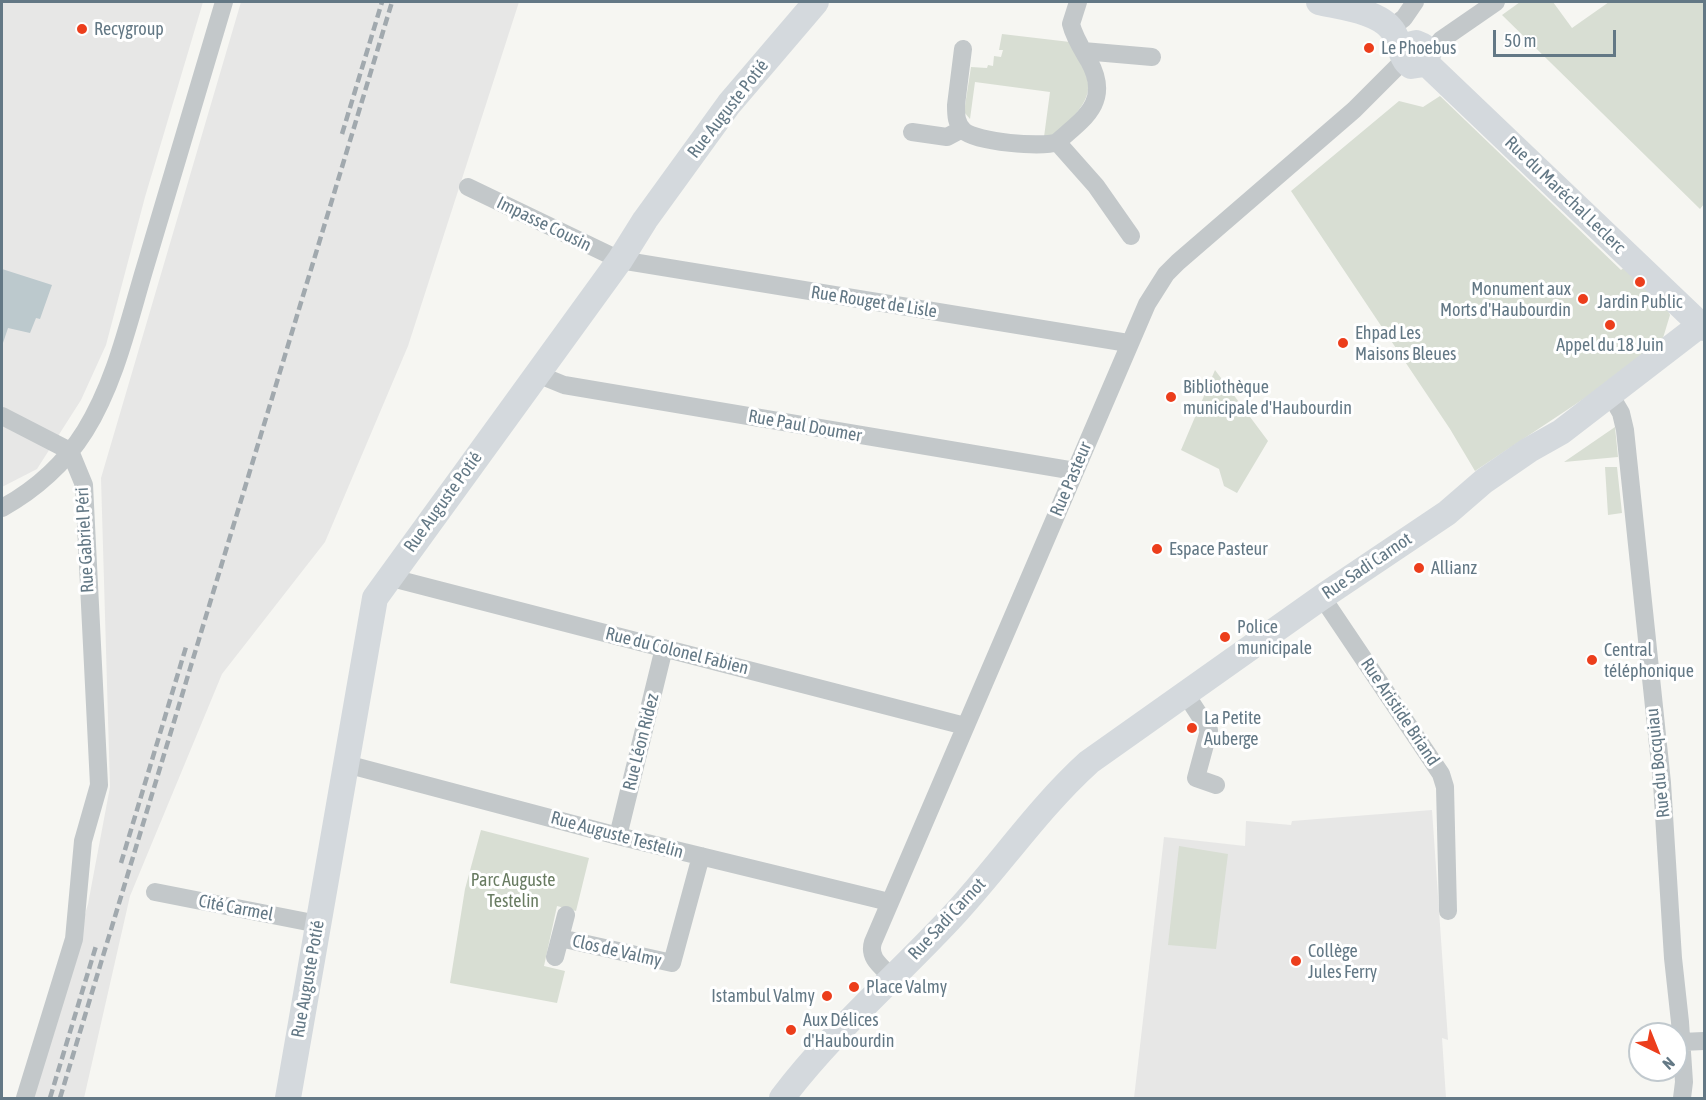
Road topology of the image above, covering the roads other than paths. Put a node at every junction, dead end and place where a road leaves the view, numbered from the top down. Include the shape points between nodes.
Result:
1 (224, 2) edge
2 (816, 2) edge
3 (1078, 2) edge
4 (1319, 2) edge
5 (1415, 2) edge
6 (1496, 2) edge
7 (1390, 28) junction
8 (963, 49) dead end
9 (1083, 51) junction
10 (1152, 57) dead end
11 (1415, 58) junction
12 (962, 129) junction
13 (912, 132) dead end
14 (1057, 142) junction
15 (468, 187) dead end
16 (1131, 236) dead end
17 (620, 260) junction
18 (1703, 329) edge
19 (1128, 343) junction
20 (537, 374) junction
21 (1614, 401) junction
22 (2, 416) edge
23 (70, 451) junction
24 (1075, 471) junction
25 (2, 508) edge
26 (388, 577) junction
27 (1325, 601) junction
28 (664, 648) junction
29 (1188, 697) junction
30 (965, 726) junction
31 (346, 764) junction
32 (1216, 785) dead end
33 (618, 836) junction
34 (701, 856) junction
35 (155, 892) dead end
36 (890, 902) junction
37 (1448, 911) dead end
38 (566, 915) dead end
39 (318, 924) junction
40 (560, 938) junction
41 (555, 957) dead end
42 (892, 977) junction
43 (1680, 1022) edge
44 (1704, 1041) edge
45 (1688, 1042) edge
46 (1684, 1082) edge
47 (25, 1098) edge
48 (288, 1098) edge
49 (782, 1098) edge
50 (1682, 1098) edge

1 - 23 street via 116,360 91,421
2 - 17 street, Rue Auguste Potié via 735,96
3 - 9 street via 1071,24
4 - 7 street via 1377,18
5 - 7 street via 1404,18
6 - 11 street, Rue Pasteur
7 - 11 street, Rue du Maréchal Leclerc
8 - 12 street via 956,114
9 - 10 street
9 - 14 street via 1096,80 1095,103 1086,118
11 - 18 street, Rue du Maréchal Leclerc
11 - 19 street, Rue Pasteur via 1178,262 1150,299
12 - 13 street via 947,137
12 - 14 street via 983,138 1042,146
14 - 16 street via 1096,186
15 - 17 street, Impasse Cousin
17 - 19 street, Rue Rouget de Lisle
17 - 20 street, Rue Auguste Potié
18 - 21 street, Rue Sadi Carnot
19 - 24 street, Rue Pasteur
20 - 24 street, Rue Paul Doumer via 564,385
20 - 26 street, Rue Auguste Potié
21 - 27 street, Rue Sadi Carnot
21 - 43 street, Rue du Bocquiau via 1625,430 1662,783
22 - 23 street
23 - 25 street via 45,477
23 - 47 street, Rue Gabriel Péri via 84,485 99,785 83,841 74,939
24 - 30 street, Rue Pasteur
26 - 28 street, Rue du Colonel Fabien
26 - 31 street, Rue Auguste Potié via 374,604
27 - 29 street, Rue Sadi Carnot
27 - 37 street, Rue Aristide Briand via 1441,774 1445,787
28 - 30 street, Rue du Colonel Fabien
28 - 33 street, Rue Léon Ridez
29 - 32 street via 1209,730 1196,778
29 - 42 street, Rue Sadi Carnot via 1076,784
30 - 36 street, Rue Pasteur
31 - 33 street, Rue Auguste Testelin
31 - 39 street, Rue Auguste Potié
33 - 34 street, Rue Auguste Testelin
34 - 36 street, Rue Auguste Testelin
34 - 40 street, Clos de Valmy via 672,963
35 - 39 street, Cité Carmel
36 - 42 street, Rue Pasteur via 871,953
38 - 40 street, Clos de Valmy
39 - 48 street, Rue Auguste Potié
40 - 41 street, Clos de Valmy
42 - 49 street, Rue Sadi Carnot via 823,1047
44 - 45 street
46 - 50 street, Rue du Bocquiau

